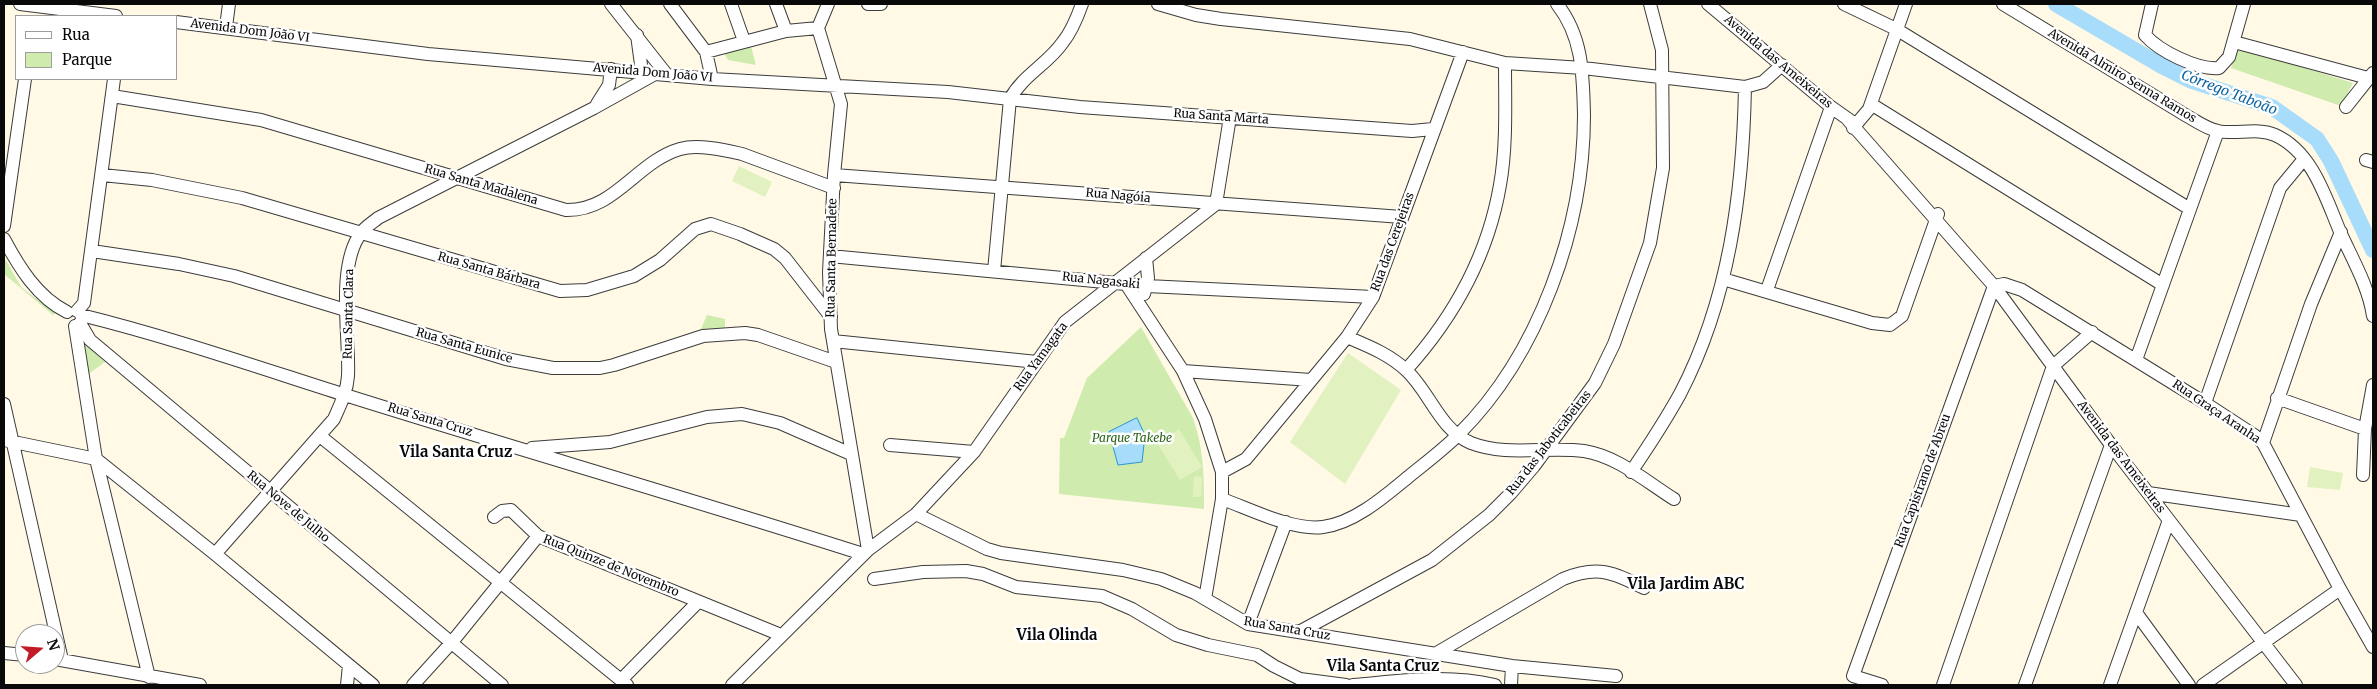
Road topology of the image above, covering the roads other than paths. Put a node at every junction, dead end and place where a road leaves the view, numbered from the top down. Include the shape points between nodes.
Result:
1 (20, 4) edge
2 (229, 4) edge
3 (611, 4) edge
4 (670, 4) edge
5 (731, 4) edge
6 (776, 4) edge
7 (828, 4) edge
8 (868, 4) edge
9 (881, 4) edge
10 (1082, 4) edge
11 (1158, 4) edge
12 (1557, 4) edge
13 (1650, 4) edge
14 (1708, 4) edge
15 (1844, 4) edge
16 (1906, 4) edge
17 (2003, 4) edge
18 (2152, 4) edge
19 (2244, 4) edge
20 (35, 11) edge
21 (100, 15) edge
22 (178, 22) edge
23 (226, 27) junction
24 (818, 28) junction
25 (1896, 29) junction
26 (786, 31) junction
27 (637, 35) junction
28 (744, 41) junction
29 (2234, 42) junction
30 (706, 52) junction
31 (1463, 52) junction
32 (1506, 63) junction
33 (1782, 65) junction
34 (1583, 68) junction
35 (611, 69) junction
36 (642, 72) junction
37 (661, 74) junction
38 (2370, 76) edge
39 (712, 79) junction
40 (1664, 79) junction
41 (25, 80) edge
42 (114, 80) edge
43 (609, 85) junction
44 (835, 86) junction
45 (1746, 87) junction
46 (625, 90) junction
47 (112, 96) junction
48 (1010, 99) junction
49 (1871, 104) junction
50 (1831, 107) junction
51 (2346, 107) dead end
52 (594, 108) junction
53 (1230, 117) junction
54 (1852, 124) junction
55 (1433, 129) junction
56 (2218, 131) junction
57 (2304, 159) junction
58 (102, 175) junction
59 (834, 175) junction
60 (455, 178) junction
61 (1001, 186) junction
62 (834, 188) junction
63 (1216, 204) junction
64 (2190, 209) junction
65 (1402, 217) junction
66 (1936, 217) junction
67 (4, 226) edge
68 (361, 232) junction
69 (2341, 232) junction
70 (4, 239) edge
71 (92, 251) junction
72 (830, 256) junction
73 (1146, 258) junction
74 (994, 270) junction
75 (1723, 279) junction
76 (1120, 283) junction
77 (2164, 285) junction
78 (1147, 286) junction
79 (1994, 286) junction
80 (1767, 290) junction
81 (1373, 297) junction
82 (1139, 303) junction
83 (347, 312) junction
84 (2373, 316) edge
85 (76, 317) junction
86 (831, 317) junction
87 (2092, 332) junction
88 (1347, 337) junction
89 (833, 341) junction
90 (2136, 360) junction
91 (836, 362) junction
92 (1037, 362) junction
93 (2053, 366) junction
94 (1406, 370) junction
95 (1183, 371) junction
96 (1311, 380) junction
97 (2373, 386) edge
98 (345, 395) junction
99 (2277, 398) junction
100 (2205, 403) junction
101 (4, 404) edge
102 (2365, 429) junction
103 (1458, 435) junction
104 (320, 436) junction
105 (8, 441) edge
106 (2263, 443) junction
107 (2111, 444) junction
108 (890, 445) dead end
109 (526, 449) junction
110 (1545, 451) junction
111 (974, 452) junction
112 (850, 454) junction
113 (96, 459) junction
114 (1222, 472) junction
115 (1631, 472) junction
116 (2363, 475) dead end
117 (270, 492) junction
118 (2148, 493) junction
119 (1222, 499) junction
120 (1674, 499) dead end
121 (916, 514) junction
122 (2301, 515) junction
123 (494, 517) dead end
124 (2169, 520) junction
125 (1286, 522) junction
126 (538, 536) junction
127 (866, 552) junction
128 (215, 554) junction
129 (874, 579) dead end
130 (501, 583) junction
131 (1644, 588) dead end
132 (2340, 589) junction
133 (1205, 599) junction
134 (698, 602) junction
135 (2137, 614) junction
136 (51, 624) edge
137 (1248, 624) junction
138 (1299, 632) junction
139 (781, 635) junction
140 (2372, 639) edge
141 (452, 642) junction
142 (2262, 642) junction
143 (1435, 654) junction
144 (65, 660) edge
145 (349, 665) junction
146 (1512, 666) junction
147 (1616, 676) dead end
148 (149, 677) junction
149 (624, 683) edge
150 (200, 685) edge
151 (348, 685) edge
152 (373, 685) edge
153 (413, 685) edge
154 (502, 685) edge
155 (732, 685) edge
156 (1346, 685) edge
157 (1353, 685) edge
158 (1495, 685) edge
159 (1511, 685) edge
160 (1882, 685) edge
161 (1943, 685) edge
162 (2025, 685) edge
163 (2110, 685) edge
164 (2189, 685) edge
165 (2203, 685) edge
166 (2296, 685) edge

1 - 20 street
2 - 23 street
3 - 27 street
4 - 30 street
5 - 28 street
6 - 26 street
7 - 24 street
8 - 9 street
10 - 48 street via 1063,43 1024,79
11 - 31 street via 1196,15 1410,39
12 - 34 street via 1572,29
13 - 40 street, Rua das Jaboticabeiras via 1662,50
14 - 33 street, Avenida das Ameixeiras
15 - 25 street
16 - 25 street
17 - 56 street, Avenida Almiro Senna Ramos via 2163,102
18 - 29 street via 2144,35 2153,45 2205,69 2219,68 2229,58
19 - 29 street
20 - 21 street
22 - 23 street, Avenida Dom João VI
23 - 35 street, Avenida Dom João VI via 428,54
24 - 26 street
24 - 44 street, Rua Santa Bernadete
25 - 49 street
25 - 64 street
26 - 28 street
27 - 36 street
27 - 37 street
28 - 30 street
29 - 38 street
30 - 39 street
31 - 32 street
31 - 55 street, Rua das Cerejeiras
32 - 34 street
32 - 94 street via 1500,185 1481,251 1440,330
33 - 45 street via 1763,82
33 - 50 street, Avenida das Ameixeiras
34 - 40 street
34 - 103 street via 1584,137 1579,183 1564,250 1538,317 1521,349 1486,403
35 - 36 street, Avenida Dom João VI
35 - 43 street
36 - 37 street, Avenida Dom João VI
37 - 39 street, Avenida Dom João VI
37 - 46 street, Rua Santa Clara
38 - 51 street
39 - 44 street, Avenida Dom João VI
40 - 45 street
40 - 110 street, Rua das Jaboticabeiras via 1663,168 1648,251 1604,366 1583,401
41 - 67 street
42 - 47 street
43 - 46 street
43 - 52 street
44 - 48 street, Avenida Dom João VI
44 - 59 street, Rua Santa Bernadete via 841,104
45 - 75 street via 1738,203
46 - 52 street, Rua Santa Clara
47 - 58 street
47 - 60 street, Rua Santa Madalena via 261,120
48 - 53 street, Rua Santa Marta via 1080,108
48 - 61 street
49 - 54 street
49 - 77 street
50 - 54 street, Avenida das Ameixeiras
50 - 80 street
52 - 60 street, Rua Santa Clara
53 - 55 street, Rua Santa Marta via 1412,131
53 - 63 street
54 - 66 street, Avenida das Ameixeiras via 1894,163
55 - 65 street, Rua das Cerejeiras
56 - 57 street, Avenida Almiro Senna Ramos via 2275,134
56 - 64 street
57 - 69 street, Avenida Almiro Senna Ramos via 2322,187
57 - 100 street via 2280,188
58 - 68 street, Rua Santa Bárbara via 152,180 224,194
58 - 71 street
59 - 61 street, Rua Nagóia
59 - 62 street, Rua Santa Bernadete
60 - 62 street, Rua Santa Madalena via 566,210 578,210 603,202 658,159 682,149 694,148 742,154
60 - 68 street, Rua Santa Clara via 378,218
61 - 63 street, Rua Nagóia
61 - 74 street
62 - 72 street, Rua Santa Bernadete
63 - 65 street, Rua Nagóia
63 - 73 street, Rua Yamagata
64 - 77 street
65 - 81 street, Rua das Cerejeiras
66 - 79 street, Avenida das Ameixeiras
66 - 80 street via 1902,316 1890,325 1872,323
68 - 83 street, Rua Santa Clara via 350,259
68 - 86 street, Rua Santa Bárbara via 560,292 587,290 634,276 660,260 695,229 711,224 774,249 785,258
69 - 84 street, Avenida Almiro Senna Ramos
69 - 99 street
70 - 85 street, Rua Santa Cruz via 28,279 48,300
71 - 83 street, Rua Santa Eunice via 234,276
71 - 85 street via 84,302
72 - 74 street, Rua Nagasaki
72 - 86 street, Rua Santa Bernadete
73 - 76 street, Rua Yamagata
73 - 78 street
74 - 76 street, Rua Nagasaki
75 - 80 street
75 - 115 street via 1699,350 1680,393
76 - 78 street, Rua Nagasaki
76 - 82 street
76 - 92 street, Rua Yamagata via 1064,322
77 - 90 street
78 - 81 street, Rua Nagasaki
78 - 82 street
79 - 87 street, Rua Graça Aranha via 2004,284 2022,290
79 - 93 street, Avenida das Ameixeiras
79 - 160 street, Rua Capistrano de Abreu via 1853,676
81 - 88 street, Rua das Cerejeiras
82 - 95 street
83 - 91 street, Rua Santa Eunice via 506,359 554,368 600,368 691,338 745,333
83 - 98 street, Rua Santa Clara via 348,376
85 - 98 street, Rua Santa Cruz via 217,353
85 - 113 street
85 - 117 street, Rua Nove de Julho via 90,340
86 - 89 street, Rua Santa Bernadete
87 - 90 street, Rua Graça Aranha
87 - 93 street
88 - 94 street via 1377,350
88 - 96 street, Rua das Cerejeiras
89 - 91 street, Rua Santa Bernadete
89 - 92 street
90 - 100 street, Rua Graça Aranha
91 - 112 street, Rua Santa Bernadete
92 - 111 street, Rua Yamagata
93 - 107 street, Avenida das Ameixeiras
93 - 161 street
94 - 103 street
95 - 96 street
95 - 114 street via 1205,419
96 - 114 street, Rua das Cerejeiras via 1246,459
97 - 102 street
98 - 104 street, Rua Santa Clara via 334,420
98 - 109 street, Rua Santa Cruz
99 - 102 street
99 - 106 street
100 - 106 street, Rua Graça Aranha
101 - 105 street
102 - 116 street
103 - 110 street via 1482,446
103 - 125 street via 1398,485 1354,515 1323,527
104 - 117 street, Rua Santa Clara
104 - 130 street
105 - 113 street
105 - 136 street
106 - 122 street, Rua Graça Aranha
107 - 118 street, Avenida das Ameixeiras
107 - 162 street
108 - 111 street
109 - 112 street via 610,442 708,417 742,414 780,423
109 - 127 street, Rua Santa Cruz
110 - 115 street via 1586,452 1616,462
110 - 138 street, Rua das Jaboticabeiras via 1511,493 1439,555
111 - 121 street, Rua Yamagata
112 - 127 street, Rua Santa Bernadete
113 - 128 street
113 - 148 street
114 - 119 street
115 - 120 street
117 - 128 street, Rua Santa Clara
117 - 141 street, Rua Nove de Julho
118 - 122 street
118 - 124 street, Avenida das Ameixeiras
119 - 125 street
119 - 133 street
121 - 127 street, Rua Yamagata
121 - 133 street, Rua Santa Cruz via 987,549 1140,573
122 - 132 street, Rua Graça Aranha
123 - 126 street via 502,510 511,510
124 - 135 street
124 - 142 street, Avenida das Ameixeiras
125 - 137 street
126 - 130 street, Rua Quinze de Novembro
126 - 134 street, Rua Quinze de Novembro
127 - 139 street, Rua Yamagata
128 - 145 street
129 - 156 street via 923,572 966,571 1016,587 1102,596 1176,635 1257,655 1300,678
130 - 141 street, Rua Quinze de Novembro
130 - 149 street
131 - 143 street via 1605,571 1576,574
132 - 140 street, Rua Graça Aranha
132 - 142 street
133 - 137 street, Rua Santa Cruz
134 - 139 street, Rua Quinze de Novembro
134 - 149 street
135 - 163 street
135 - 164 street
137 - 138 street, Rua Santa Cruz
138 - 143 street, Rua Santa Cruz
139 - 155 street, Rua Yamagata
141 - 153 street, Rua Quinze de Novembro
141 - 154 street, Rua Nove de Julho
142 - 165 street
142 - 166 street, Avenida das Ameixeiras
143 - 146 street, Rua Santa Cruz
144 - 148 street
145 - 151 street
145 - 152 street
146 - 147 street, Rua Santa Cruz
146 - 159 street
148 - 150 street
157 - 158 street via 1440,678 1468,679

